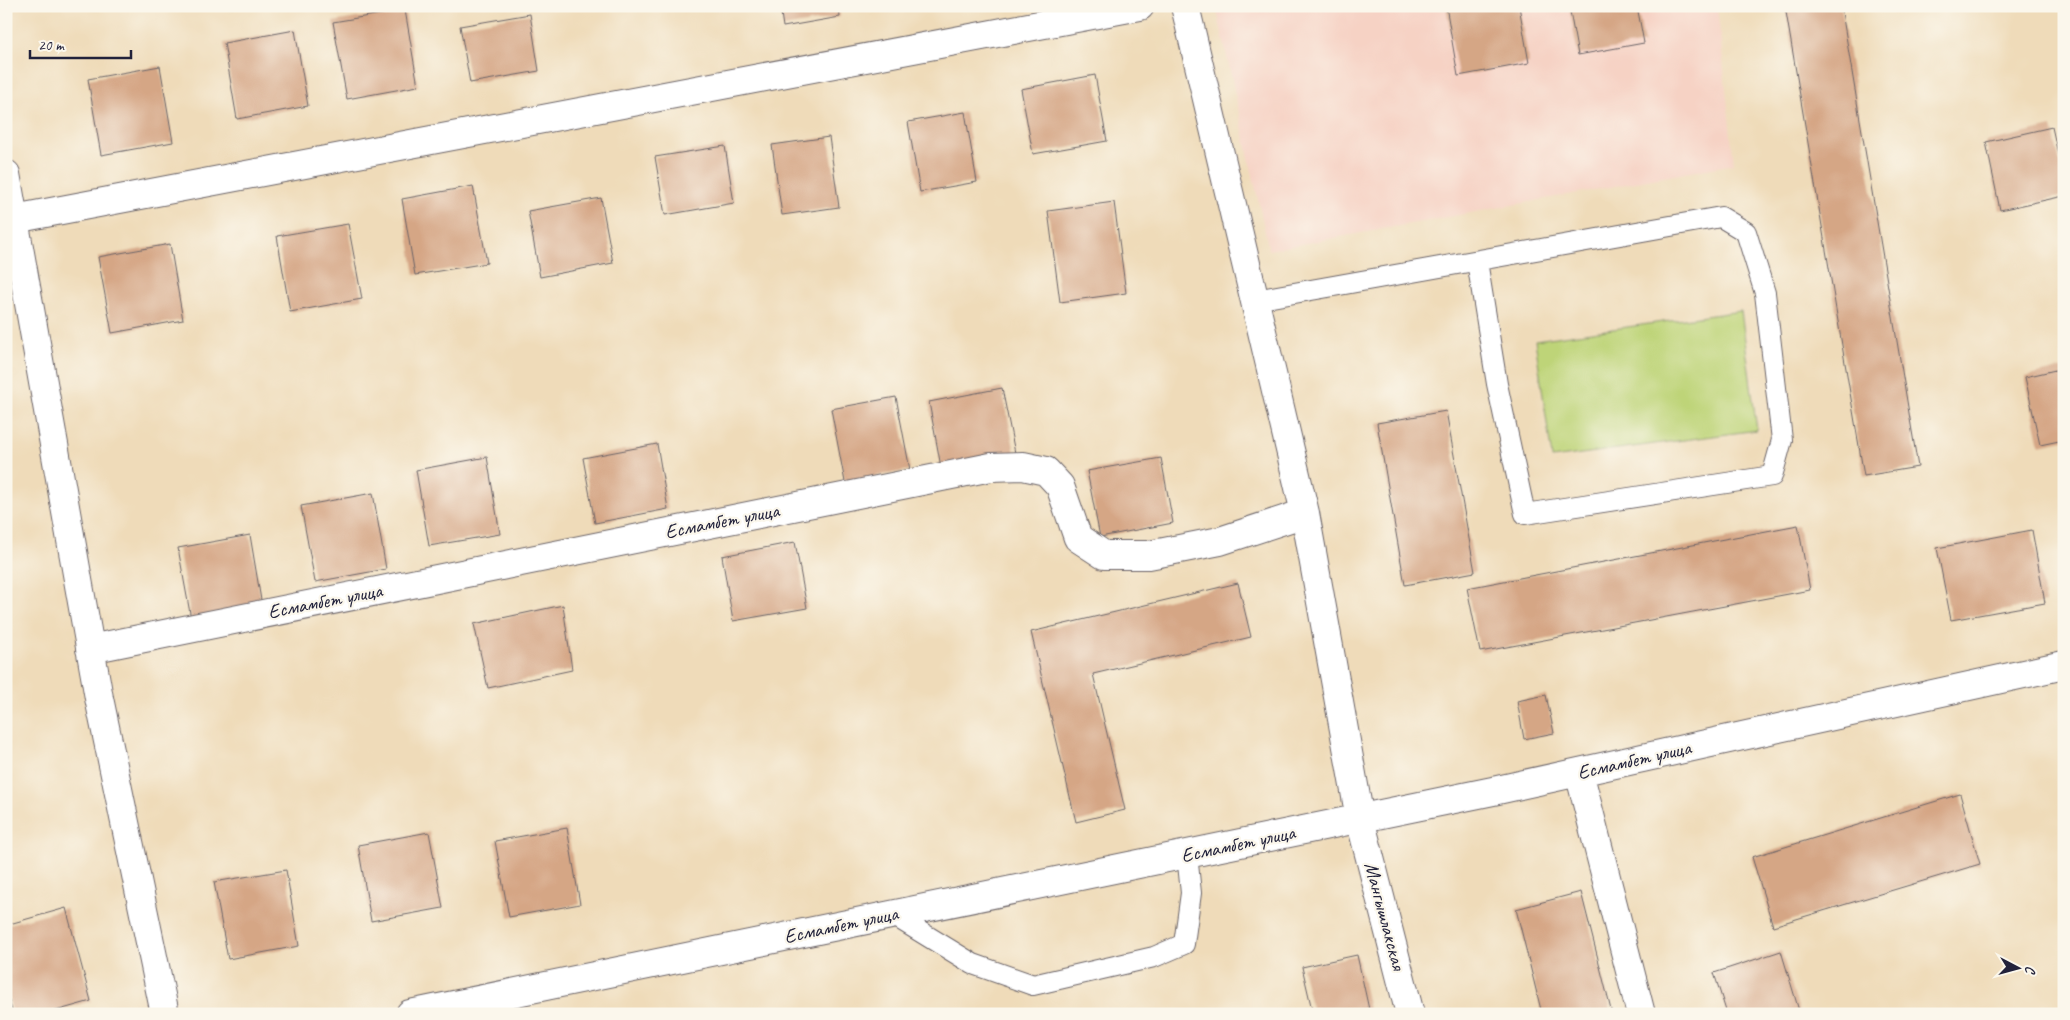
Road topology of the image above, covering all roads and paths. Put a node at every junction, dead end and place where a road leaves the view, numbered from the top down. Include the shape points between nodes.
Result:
1 (1140, 6) edge
2 (1185, 6) edge
3 (6, 174) edge
4 (14, 219) junction
5 (1478, 261) junction
6 (1255, 300) junction
7 (1305, 513) junction
8 (90, 649) junction
9 (2064, 665) edge
10 (1579, 772) junction
11 (1360, 819) junction
12 (1187, 854) junction
13 (893, 915) junction
14 (165, 1014) edge
15 (410, 1014) edge
16 (1410, 1014) edge
17 (1641, 1014) edge

1 - 4 street
2 - 6 street, Мангышлакская
3 - 4 street
4 - 8 street
5 - 5 lane via 1497,384 1525,514 1772,476 1782,440 1765,293 1746,232 1721,217
5 - 6 lane
6 - 7 street, Мангышлакская
7 - 8 street, Есмамбет улица via 1220,541 1149,555 1104,555 1078,538 1060,486 1046,471 1023,466 991,467
7 - 11 street, Мангышлакская
8 - 14 street
9 - 10 street, Есмамбет улица
10 - 11 street, Есмамбет улица
10 - 17 street
11 - 12 street, Есмамбет улица
11 - 16 street, Мангышлакская
12 - 13 street, Есмамбет улица
12 - 13 lane via 1192,893 1184,944 1154,957 1033,985 973,964
13 - 15 street, Есмамбет улица

